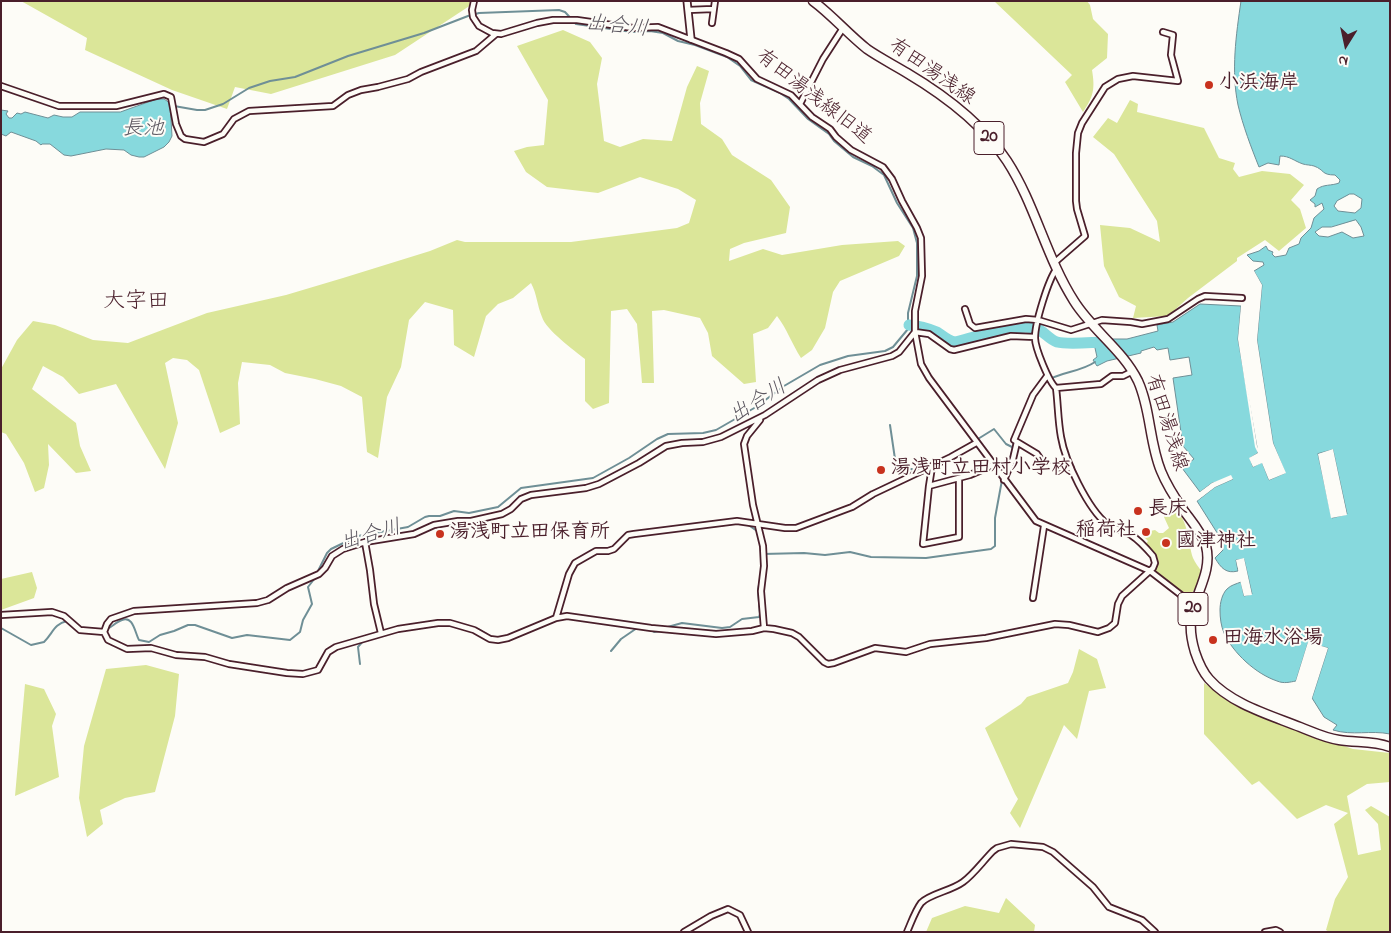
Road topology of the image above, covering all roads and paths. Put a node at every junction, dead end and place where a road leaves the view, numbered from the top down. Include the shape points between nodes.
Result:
1 (474, 1) edge
2 (687, 1) edge
3 (714, 1) edge
4 (813, 1) edge
5 (713, 9) junction
6 (688, 10) junction
7 (712, 23) dead end
8 (843, 28) junction
9 (1163, 32) dead end
10 (496, 34) junction
11 (691, 39) junction
12 (1, 86) edge
13 (800, 104) junction
14 (1055, 265) junction
15 (1242, 298) dead end
16 (965, 309) dead end
17 (1038, 320) junction
18 (1091, 324) junction
19 (915, 332) junction
20 (1035, 337) junction
21 (1133, 371) junction
22 (1048, 376) junction
23 (1056, 388) junction
24 (766, 415) junction
25 (976, 442) junction
26 (1017, 442) junction
27 (993, 464) junction
28 (932, 467) junction
29 (1071, 468) junction
30 (959, 478) junction
31 (1004, 480) junction
32 (930, 486) junction
33 (758, 525) junction
34 (1044, 526) junction
35 (365, 542) junction
36 (1150, 571) junction
37 (1033, 598) dead end
38 (1194, 605) junction
39 (1, 615) edge
40 (556, 618) junction
41 (764, 628) junction
42 (104, 632) junction
43 (381, 633) junction
44 (1390, 747) edge
45 (684, 932) edge
46 (748, 932) edge
47 (908, 932) edge
48 (1156, 932) edge
49 (1265, 932) edge
50 (1280, 932) edge

1 - 10 street via 472,14 475,22
2 - 6 street
3 - 5 street
4 - 8 main road, 有田湯浅線 / 20
5 - 6 street
5 - 7 street
6 - 11 street
8 - 13 street
8 - 14 main road, 有田湯浅線 / 20 via 875,54 948,100 997,148 1017,180
9 - 14 street via 1172,35 1171,55 1178,81 1133,76 1118,79 1105,87 1082,123 1076,143 1077,209 1085,236
10 - 11 street, 有田湯浅線旧道 via 563,20 633,28 658,27
10 - 12 street via 476,51 408,79 348,95 333,106 249,111 234,119 223,134 204,142 181,136 173,101 164,94 116,106 59,106
11 - 13 street, 有田湯浅線旧道 via 734,56 757,79 787,92
13 - 19 street, 有田湯浅線旧道 via 846,147 886,170 918,228 922,269
14 - 17 street
14 - 18 main road, 有田湯浅線 / 20 via 1074,302
15 - 18 street via 1205,296 1168,320 1146,324 1107,320
16 - 17 street via 970,324 975,328 1020,319
17 - 18 street via 1071,330
17 - 20 street
18 - 21 main road, 有田湯浅線 / 20
19 - 20 street via 929,334 954,350 1011,336
19 - 24 street via 892,356 827,376
19 - 25 street, 有田湯浅線旧道 via 925,372
20 - 22 street
21 - 23 street via 1123,376 1112,376 1101,384
21 - 38 main road, 有田湯浅線 / 20 via 1143,396 1155,456 1162,474 1206,547 1206,570
22 - 23 street
22 - 26 street via 1033,394 1014,440
23 - 29 street via 1061,440
24 - 33 street via 746,436 744,444
24 - 35 street via 714,440 666,446 599,484 531,495 502,514 471,521 458,520 434,525 414,534
25 - 27 street, 有田湯浅線旧道
25 - 28 street
26 - 29 street via 1037,454 1044,464
26 - 31 street
27 - 30 street
27 - 31 street, 有田湯浅線旧道
28 - 32 street
28 - 33 street via 852,507 801,526
29 - 36 street via 1089,503 1105,522 1131,535 1153,556 1154,566
30 - 32 street
30 - 32 street via 959,536 923,544
31 - 34 street, 有田湯浅線旧道 via 1031,517
33 - 40 street via 738,521 628,536 614,550 596,551 575,563
33 - 41 street via 764,559 761,591
34 - 36 street, 有田湯浅線旧道
34 - 37 street
35 - 42 street via 336,553 319,574 268,600 134,611 112,620
35 - 43 street
36 - 38 street, 有田湯浅線旧道
36 - 41 street via 1122,596 1114,625 1098,632 1055,624 986,638 930,644 906,652 876,648 828,664 796,635
38 - 44 main road, 有田湯浅線 / 20 via 1190,625 1200,666 1207,677 1232,697 1325,736
39 - 42 street via 52,612 64,616 80,630
40 - 41 street via 567,616 716,634
40 - 43 street via 498,640 444,623
42 - 43 street via 112,643 127,649 151,648 176,655 303,674 318,670 332,649
45 - 46 street via 728,909 740,915
47 - 48 street via 926,899 961,884 996,848 1011,844 1043,847 1053,852 1093,887 1108,908 1142,920
49 - 50 street

